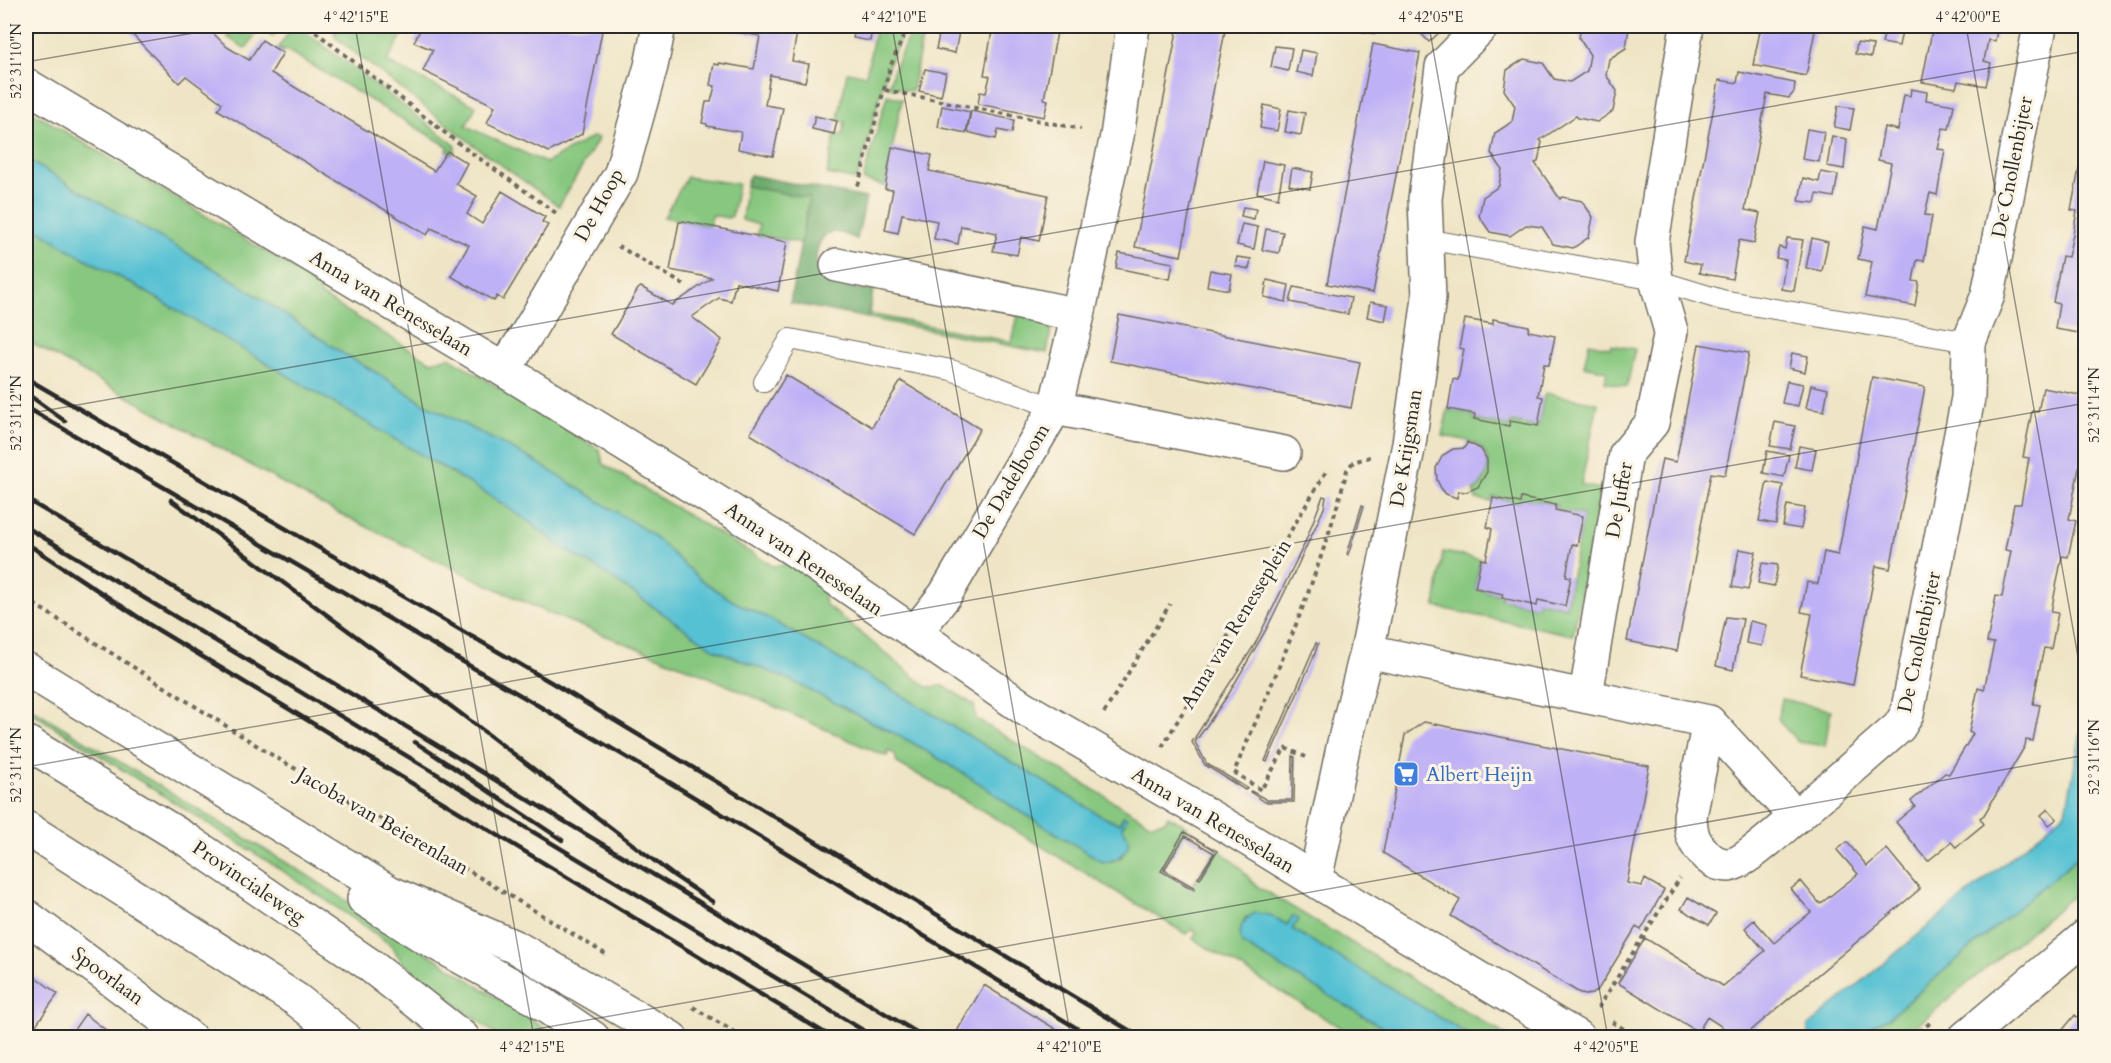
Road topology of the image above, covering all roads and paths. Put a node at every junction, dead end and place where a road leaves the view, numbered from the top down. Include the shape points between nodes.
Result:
1 (308, 26) edge
2 (658, 26) edge
3 (908, 26) edge
4 (1133, 26) edge
5 (1482, 26) edge
6 (1687, 26) edge
7 (2040, 26) edge
8 (26, 85) edge
9 (885, 90) junction
10 (1117, 136) junction
11 (858, 186) dead end
12 (588, 228) junction
13 (1426, 239) junction
14 (837, 265) dead end
15 (1656, 280) junction
16 (686, 286) dead end
17 (1078, 315) junction
18 (1969, 342) junction
19 (504, 370) junction
20 (764, 382) dead end
21 (1055, 408) junction
22 (1284, 453) dead end
23 (1327, 470) dead end
24 (1344, 484) dead end
25 (26, 600) edge
26 (1170, 604) dead end
27 (915, 633) junction
28 (1367, 651) junction
29 (26, 669) edge
30 (26, 695) edge
31 (1586, 695) junction
32 (1709, 722) junction
33 (26, 742) edge
34 (1085, 744) junction
35 (1285, 748) dead end
36 (1143, 778) junction
37 (1796, 816) junction
38 (26, 828) edge
39 (1701, 850) junction
40 (1315, 880) junction
41 (26, 916) edge
42 (2085, 936) edge
43 (612, 959) dead end
44 (691, 1006) dead end
45 (1587, 1025) edge
46 (190, 1038) edge
47 (345, 1038) edge
48 (463, 1038) edge
49 (593, 1038) edge
50 (670, 1038) edge
51 (744, 1038) edge
52 (1965, 1038) edge

1 - 12 path via 462,146 560,216
2 - 12 street, De Hoop via 651,66 621,172
3 - 9 path via 890,67
4 - 10 street, De Dadelboom
5 - 13 street, De Krijgsman via 1442,67 1425,199
6 - 15 street, De Juffer via 1652,242
7 - 18 street, De Cnollenbijter via 1988,295
8 - 19 street, Anna van Renesselaan
9 - 10 path
9 - 11 path
10 - 17 street, De Dadelboom
12 - 16 path
12 - 19 street, De Hoop
13 - 15 lane
13 - 28 street, De Krijgsman via 1429,298 1409,444
14 - 17 street
15 - 18 lane via 1722,300
15 - 31 street, De Juffer via 1671,331 1652,423 1626,454
17 - 21 street, De Dadelboom
18 - 37 street, De Cnollenbijter via 1968,398 1907,714 1899,727
19 - 27 street, Anna van Renesselaan via 793,549
20 - 21 lane via 790,339 951,370
21 - 22 street
21 - 27 street, De Dadelboom via 945,595
23 - 36 path, Anna van Renesseplein
24 - 35 path via 1290,643 1234,772 1261,790
25 - 43 path, Jacoba van Beierenlaan via 272,755
26 - 34 path
27 - 34 street, Anna van Renesselaan via 1022,707
28 - 31 street
28 - 40 street, De Krijgsman
29 - 50 street via 389,892 517,948
30 - 49 street via 423,936 528,994
31 - 32 street
32 - 37 street
32 - 39 street via 1690,816 1690,830
33 - 48 street, Provincialeweg via 187,840 367,963
34 - 36 street, Anna van Renesselaan
36 - 40 street, Anna van Renesselaan
37 - 39 street via 1742,861 1730,866 1713,862
38 - 47 street via 297,1000
39 - 45 path via 1673,887
40 - 45 street, Anna van Renesselaan
41 - 46 street, Spoorlaan
42 - 52 street
44 - 51 path

